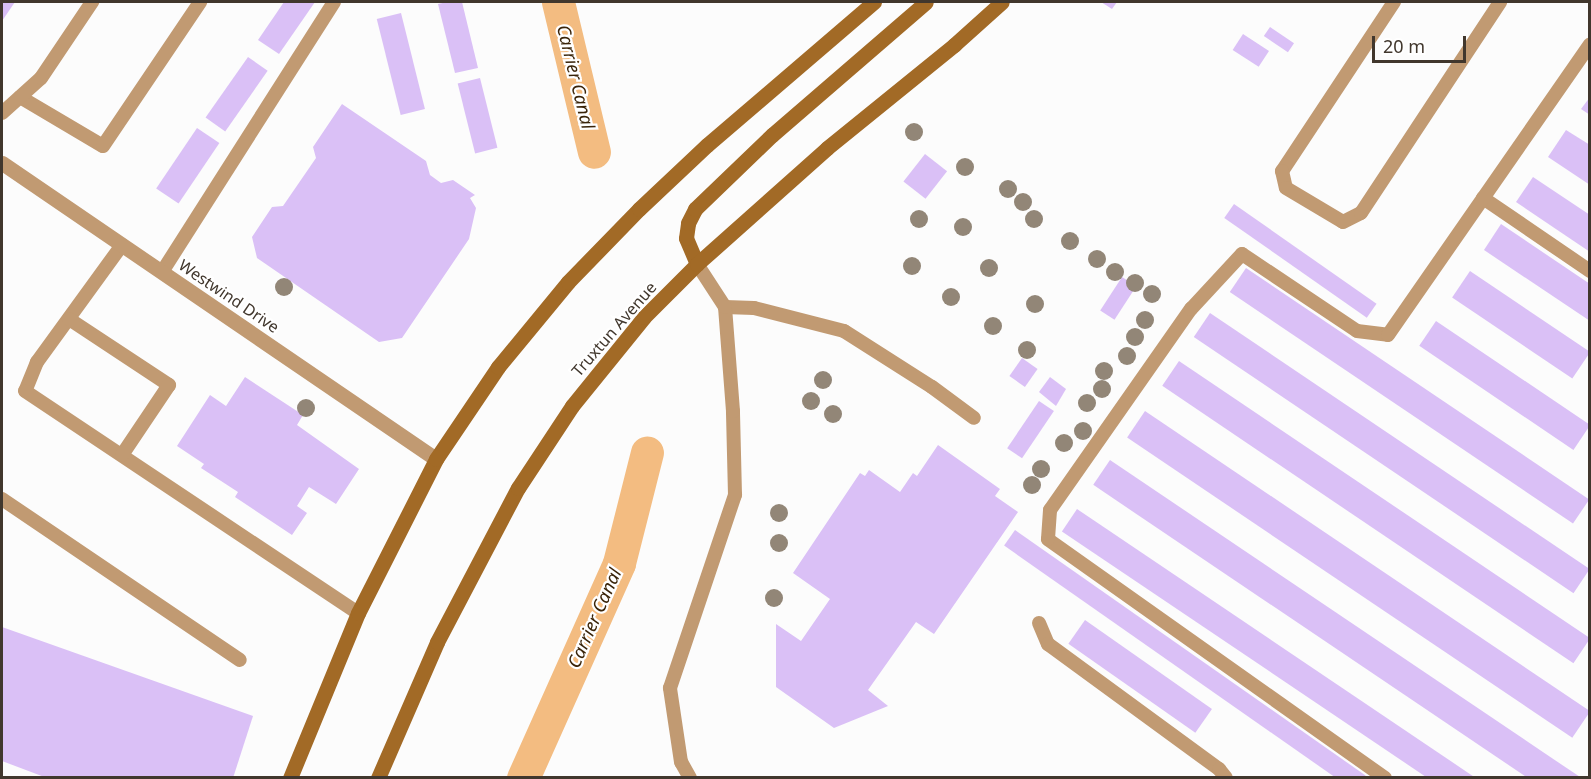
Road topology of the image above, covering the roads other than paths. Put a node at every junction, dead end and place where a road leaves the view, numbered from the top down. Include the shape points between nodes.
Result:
1 (92, 2) edge
2 (200, 2) edge
3 (334, 2) edge
4 (874, 2) edge
5 (926, 2) edge
6 (1002, 2) edge
7 (1394, 2) edge
8 (1500, 2) edge
9 (1590, 44) edge
10 (20, 97) junction
11 (2, 113) edge
12 (2, 163) edge
13 (1483, 198) junction
14 (122, 245) junction
15 (697, 264) junction
16 (1590, 271) edge
17 (162, 272) junction
18 (725, 307) junction
19 (69, 319) junction
20 (974, 418) dead end
21 (122, 455) junction
22 (436, 459) junction
23 (2, 499) edge
24 (358, 613) junction
25 (1039, 623) dead end
26 (240, 660) dead end
27 (290, 777) edge
28 (378, 777) edge
29 (690, 777) edge
30 (1226, 777) edge
31 (1385, 777) edge

1 - 10 lane via 41,78
2 - 10 lane via 103,146
3 - 17 lane
4 - 22 main road via 707,145 568,282 498,367
5 - 15 main road via 772,135 695,209 686,238
6 - 15 main road, Truxtun Avenue via 827,148
7 - 8 lane via 1282,171 1286,188 1343,222 1361,213
9 - 13 lane
10 - 11 lane
12 - 14 street, Westwind Drive
13 - 16 lane
13 - 31 lane via 1388,335 1357,331 1242,254 1191,309 1050,510 1048,539
14 - 17 street, Westwind Drive
14 - 19 lane
15 - 18 lane
15 - 28 main road, Truxtun Avenue via 644,317 572,406 518,488 437,642
17 - 22 street, Westwind Drive
18 - 20 lane via 754,308 844,331
18 - 29 lane via 735,495 670,688 681,762
19 - 21 lane via 37,362 25,391
19 - 21 lane via 169,385
21 - 24 lane
22 - 24 main road
23 - 26 lane
24 - 27 main road
25 - 30 lane via 1048,644

